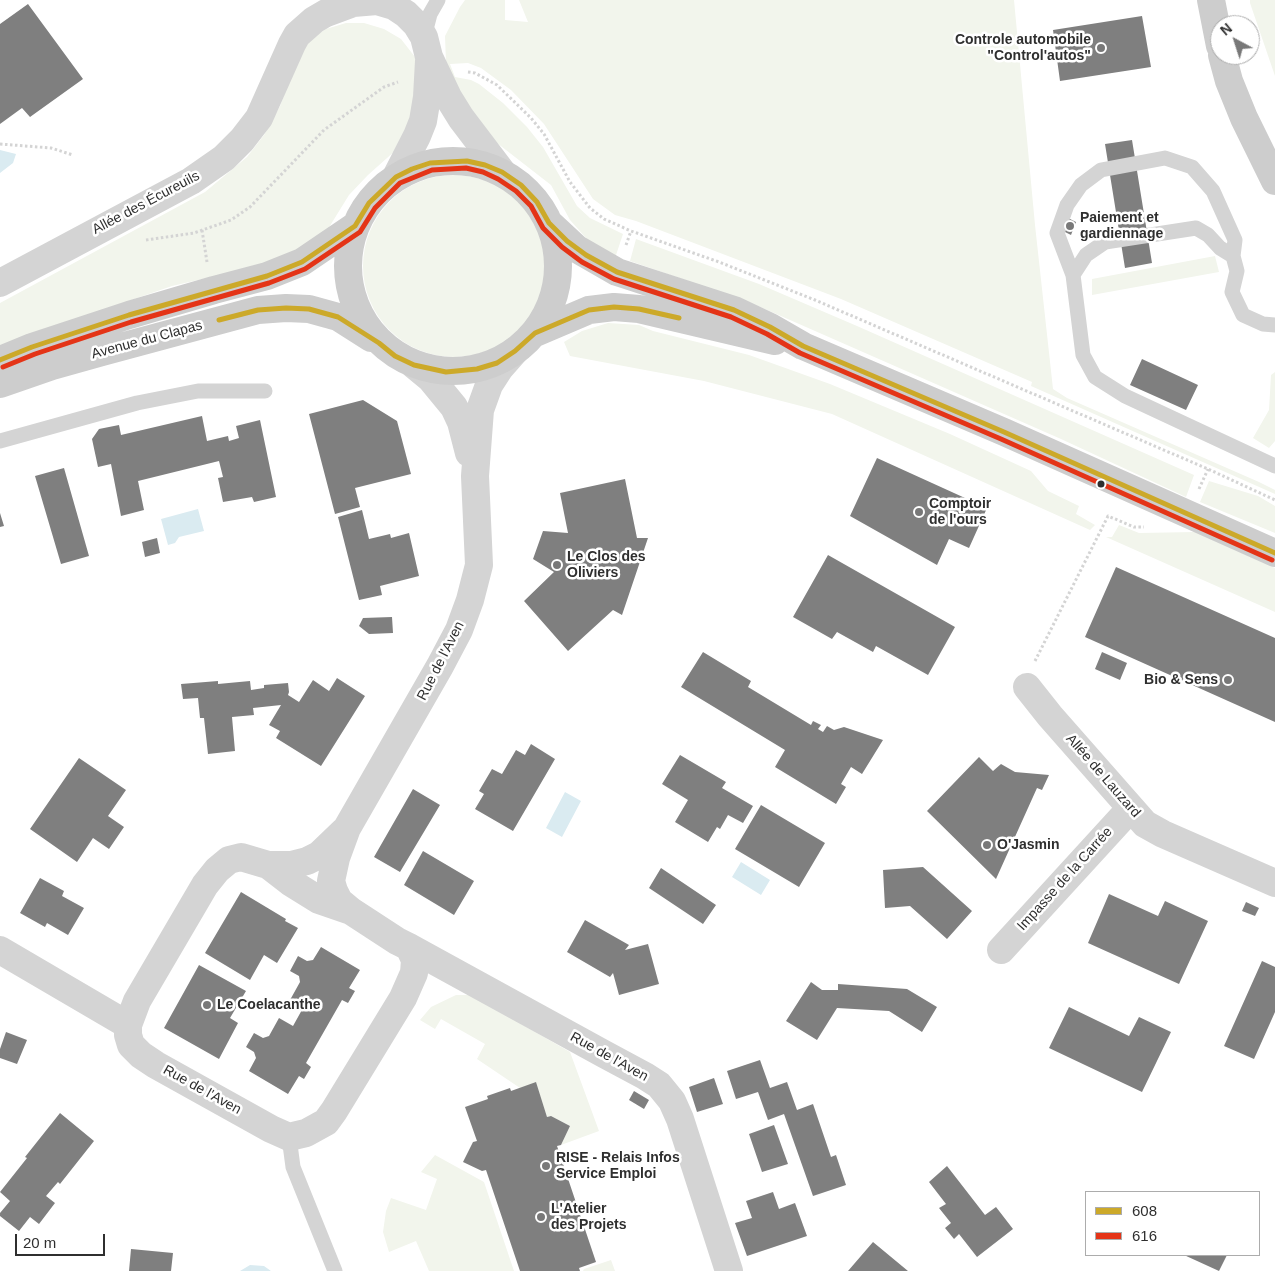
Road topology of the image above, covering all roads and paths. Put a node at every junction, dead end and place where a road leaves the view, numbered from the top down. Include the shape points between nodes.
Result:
1 (438, 0) edge
2 (1211, 0) edge
3 (1214, 15) edge
4 (430, 61) junction
5 (1225, 65) edge
6 (0, 144) edge
7 (73, 155) dead end
8 (502, 172) junction
9 (396, 177) junction
10 (1275, 181) edge
11 (231, 220) dead end
12 (550, 223) junction
13 (355, 226) junction
14 (202, 230) dead end
15 (1233, 256) junction
16 (208, 265) dead end
17 (1073, 275) junction
18 (0, 283) edge
19 (1275, 325) edge
20 (535, 332) junction
21 (379, 343) junction
22 (803, 346) junction
23 (515, 351) junction
24 (0, 360) edge
25 (414, 365) junction
26 (0, 384) edge
27 (265, 391) dead end
28 (0, 441) edge
29 (1275, 466) edge
30 (1208, 469) junction
31 (475, 476) junction
32 (1275, 500) edge
33 (1187, 514) junction
34 (1152, 528) dead end
35 (1275, 553) edge
36 (1027, 687) joint
37 (1130, 809) junction
38 (347, 828) junction
39 (268, 865) junction
40 (1275, 883) edge
41 (351, 911) junction
42 (409, 947) junction
43 (0, 950) edge
44 (1001, 950) dead end
45 (128, 1025) junction
46 (289, 1137) junction
47 (335, 1271) edge
48 (729, 1271) edge

1 - 4 lane via 430,14
2 - 3 main road
4 - 8 street, Allée des Écureuils via 461,118
4 - 9 street via 423,121
4 - 11 path via 408,78 384,87 324,130 250,207
4 - 18 street, Allée des Écureuils via 416,24 394,6 377,1 354,3 326,13 297,35 259,118 224,158 191,181
4 - 30 path via 475,72 504,91 544,134 570,182 590,208 604,219 815,300
5 - 10 main road via 1244,118
6 - 7 path via 51,148
8 - 9 main road via 485,165 448,160 412,168
8 - 12 main road via 537,202
9 - 13 main road via 369,203
12 - 20 main road via 557,248 558,274 553,300
12 - 22 main road via 577,249 617,272 734,310
13 - 21 main road via 348,257 350,294 357,312
13 - 24 main road, Avenue du Clapas via 302,262 267,276 129,315
14 - 16 path
15 - 17 lane via 1196,228 1105,242 1086,255
15 - 17 lane via 1235,240 1213,191 1192,167 1164,158 1101,170 1081,185 1067,205 1057,232
15 - 19 lane via 1237,271 1232,292 1243,315 1263,324
17 - 29 lane via 1083,355 1095,377 1125,396
20 - 22 main road via 589,310 622,308 639,309
20 - 23 main road
21 - 25 main road
21 - 26 main road, Avenue du Clapas via 329,314 309,309 258,310 52,366
22 - 33 main road
23 - 25 main road via 497,363 477,369 446,372
23 - 31 street, Rue de l'Aven via 500,368 484,398 478,424
25 - 31 street, Rue de l'Aven via 431,379 454,407
27 - 28 lane via 198,391 137,403
30 - 32 path
30 - 33 path
31 - 38 street, Rue de l'Aven via 479,565 462,622 436,674
33 - 35 main road
34 - 36 path via 1134,527 1108,516 1037,656
36 - 37 street, Allée de Lauzard
37 - 40 street, Allée de Lauzard via 1145,824 1163,834
37 - 44 street, Impasse de la Carrée
38 - 39 street, Rue de l'Aven via 319,855 307,861
38 - 41 street, Rue de l'Aven via 331,881 339,901
39 - 41 street, Rue de l'Aven via 319,900
39 - 45 street, Rue de l'Aven via 241,857 229,860 217,870 137,1001
41 - 42 street, Rue de l'Aven
42 - 46 street via 415,960 414,973 403,998 334,1111 317,1128
42 - 48 street, Rue de l'Aven via 659,1084 680,1119
43 - 45 street
45 - 46 street, Rue de l'Aven via 131,1045 141,1055
46 - 47 lane via 293,1167

